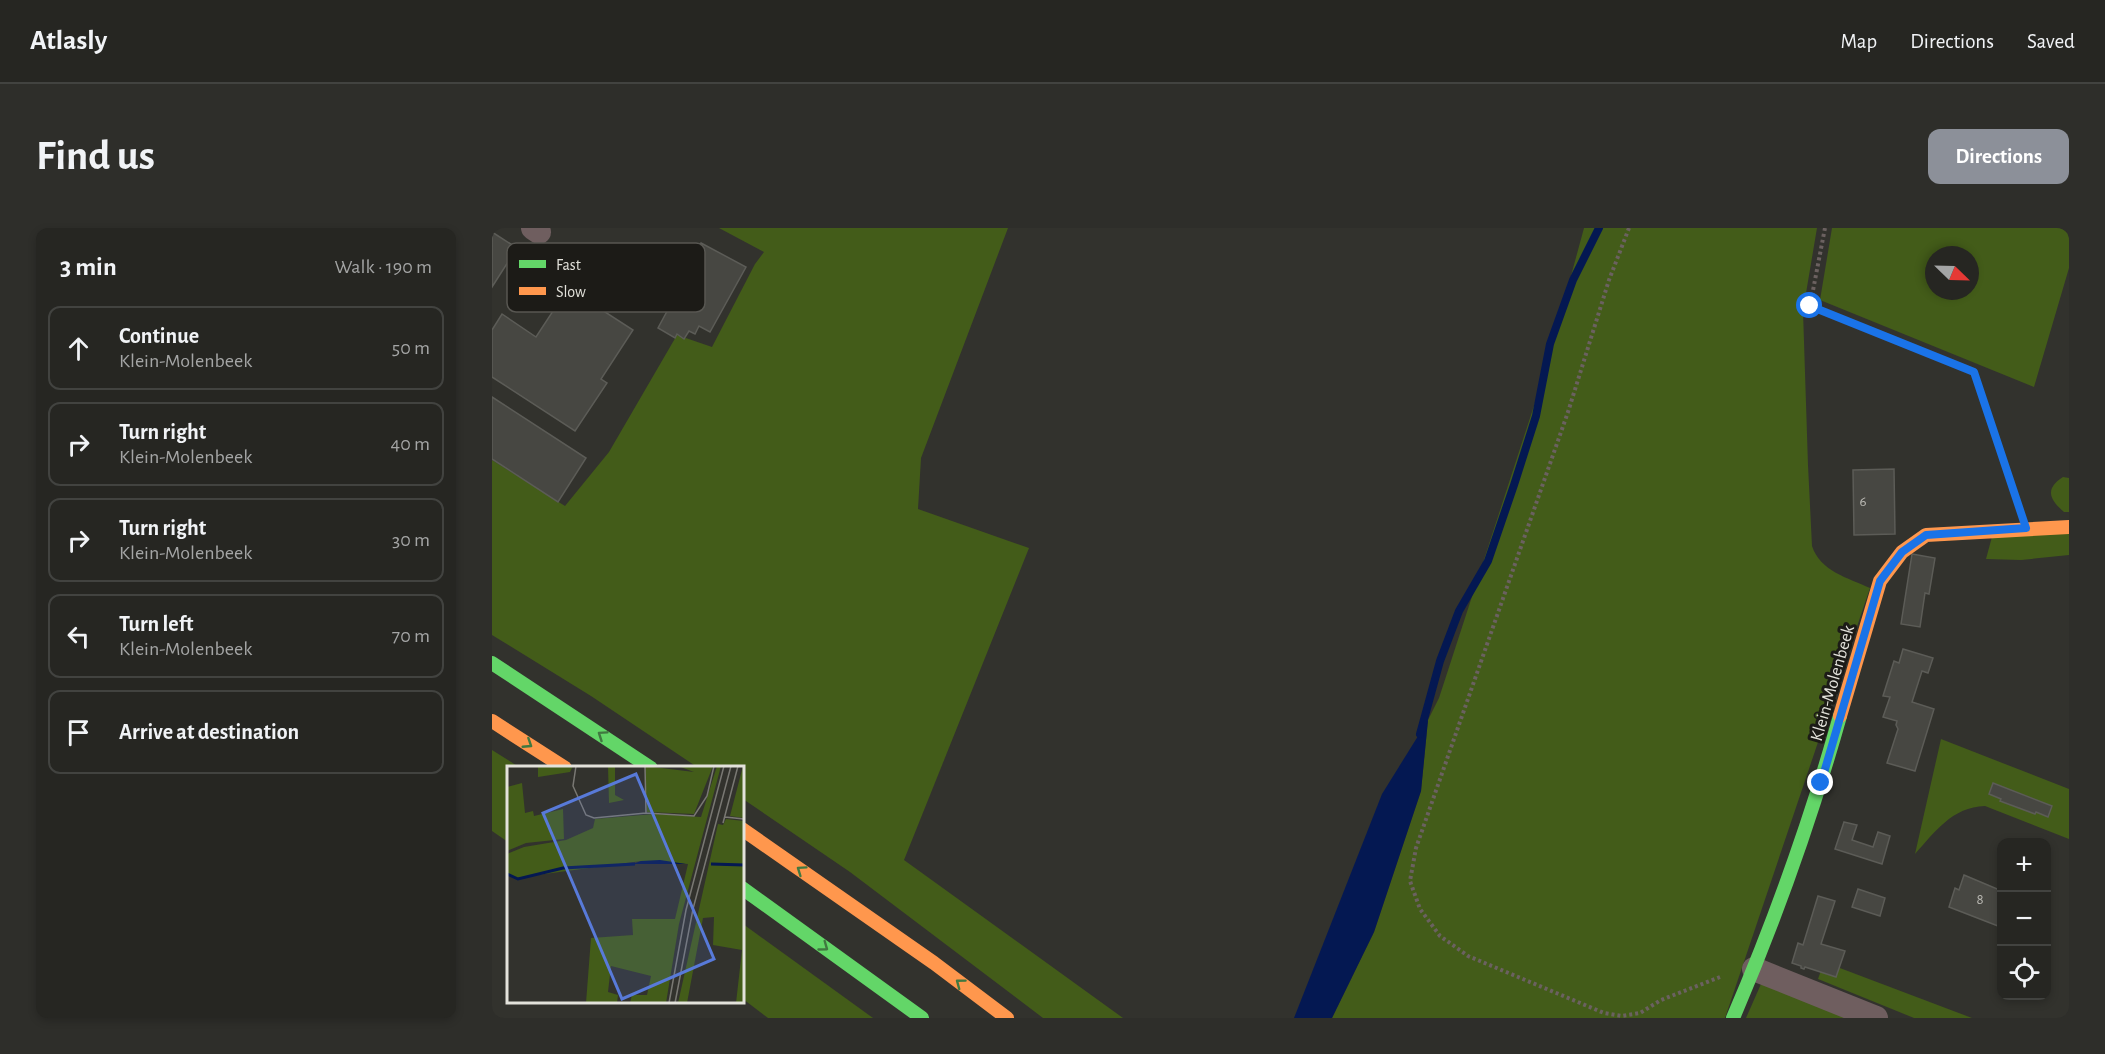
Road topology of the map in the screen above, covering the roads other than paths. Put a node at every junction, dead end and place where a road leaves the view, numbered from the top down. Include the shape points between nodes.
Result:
1 (2069, 527) edge
2 (492, 663) edge
3 (492, 721) edge
4 (561, 766) edge
5 (648, 766) edge
6 (744, 830) edge
7 (744, 889) edge
8 (1752, 972) junction
9 (922, 1018) edge
10 (1006, 1018) edge
11 (1733, 1018) edge
12 (1876, 1018) edge

1 - 8 main road, Klein-Molenbeek via 1926,535 1902,552 1880,581 1821,783
5 -> 2 main road
3 -> 4 main road
10 -> 6 main road
7 -> 9 main road
8 - 11 main road, Klein-Molenbeek
8 - 12 street

